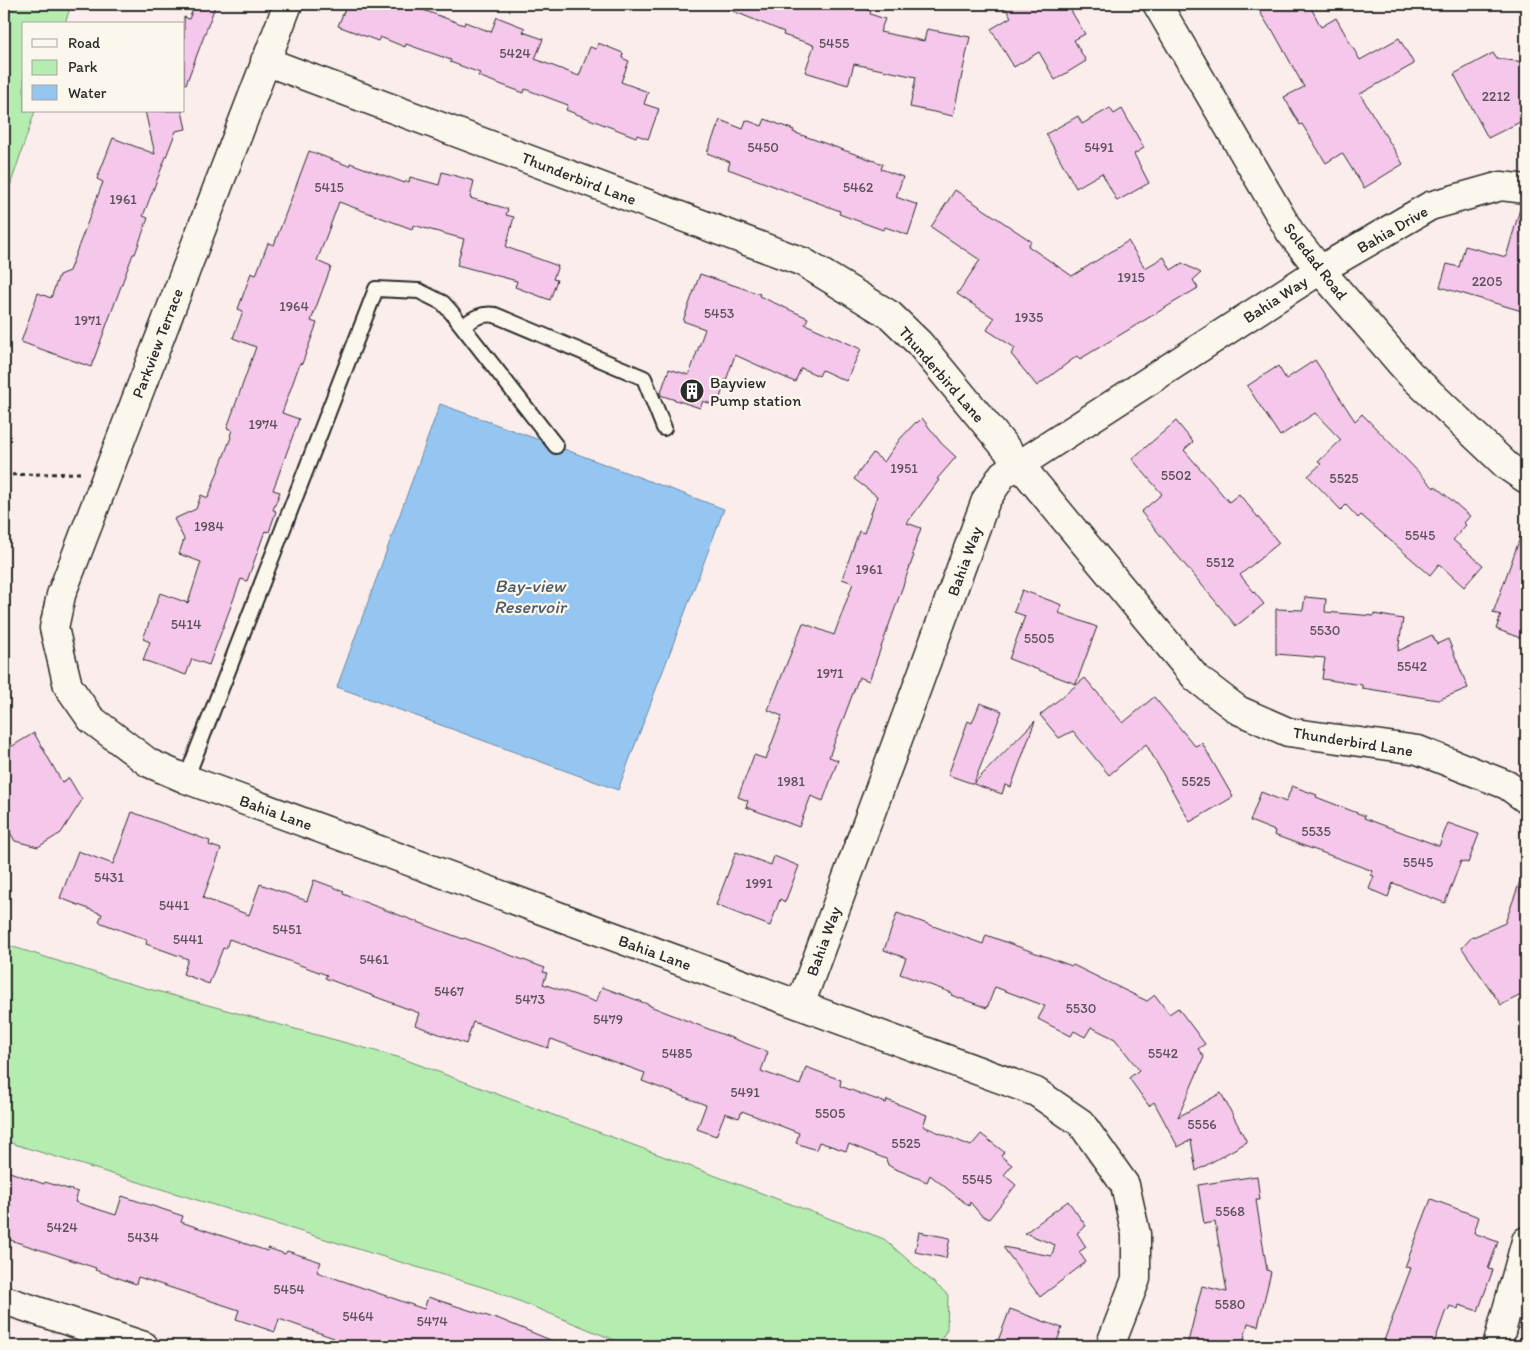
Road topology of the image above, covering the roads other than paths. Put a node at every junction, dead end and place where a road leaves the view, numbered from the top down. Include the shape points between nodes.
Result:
1 (288, 4) edge
2 (1157, 4) edge
3 (266, 61) junction
4 (1526, 189) edge
5 (1320, 270) junction
6 (462, 326) junction
7 (664, 428) dead end
8 (556, 446) dead end
9 (1019, 464) junction
10 (1526, 479) edge
11 (68, 686) joint
12 (186, 779) junction
13 (1526, 799) edge
14 (800, 1005) junction
15 (1526, 1241) edge
16 (4, 1300) edge
17 (144, 1346) edge
18 (1110, 1346) edge
19 (1497, 1346) edge

1 - 3 street, Parkview Terrace
2 - 5 street, Soledad Road via 1290,232
3 - 9 street, Thunderbird Lane via 803,262 890,315 919,343
3 - 11 street, Parkview Terrace via 61,595 54,628
4 - 5 street, Bahia Drive via 1501,186 1430,206
5 - 9 street, Bahia Way
5 - 10 street, Soledad Road via 1410,374 1507,466
6 - 7 lane via 485,314 496,315 644,378
6 - 8 lane
6 - 12 lane via 444,304 419,292 376,289
9 - 13 street, Thunderbird Lane via 1196,678 1238,710 1288,732 1418,750 1507,786
9 - 14 street, Bahia Way via 1003,474 986,500
11 - 12 street, Bahia Lane via 91,719 149,763
12 - 14 street, Bahia Lane
14 - 18 street, Bahia Lane via 1036,1092 1081,1123 1125,1185 1136,1234 1136,1278
15 - 19 street
16 - 17 street

